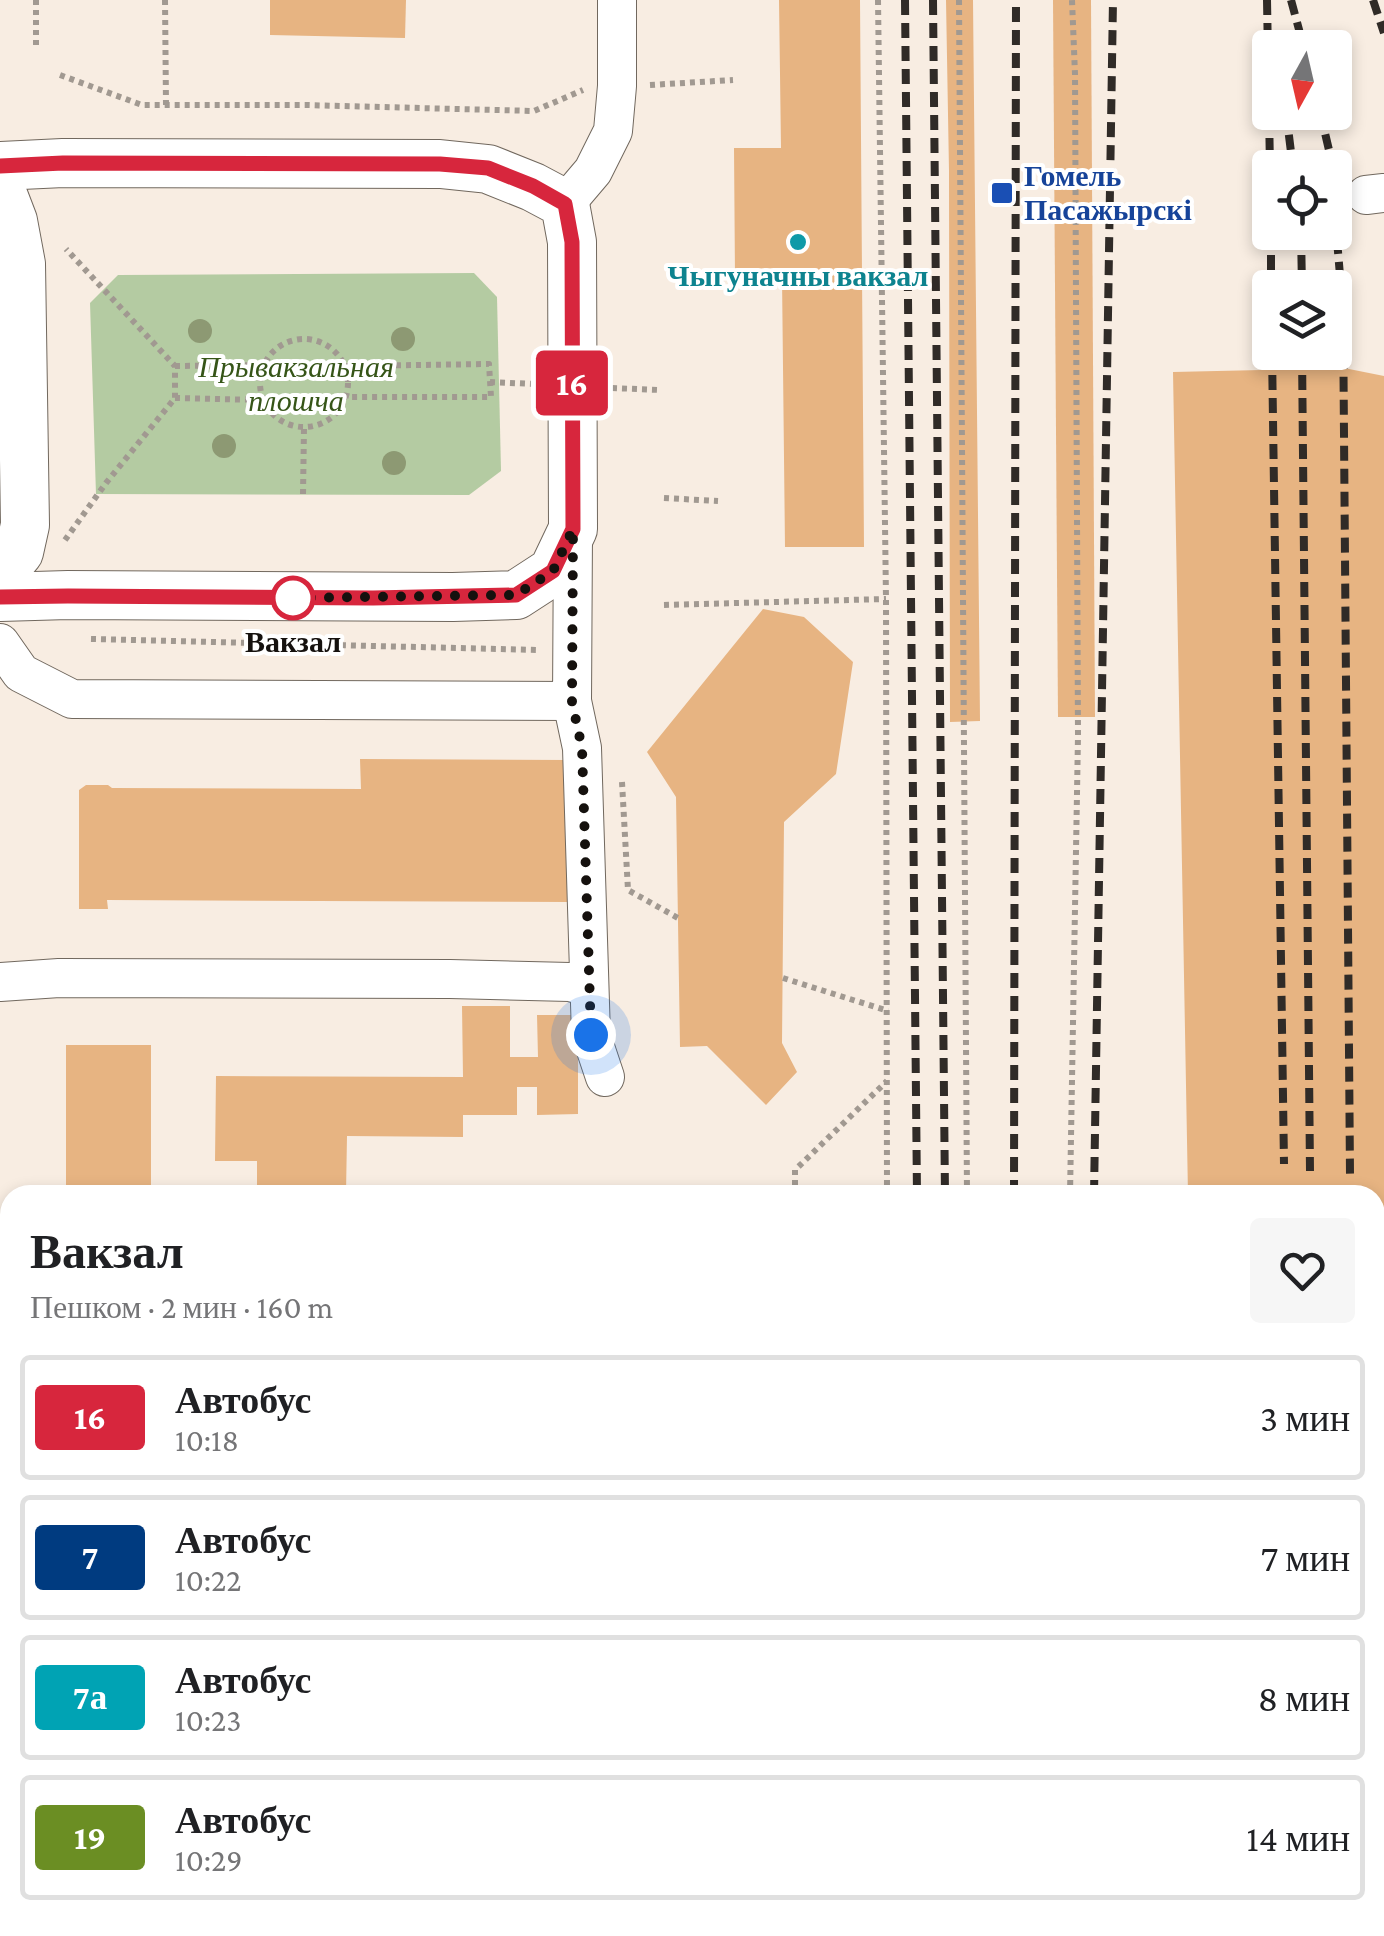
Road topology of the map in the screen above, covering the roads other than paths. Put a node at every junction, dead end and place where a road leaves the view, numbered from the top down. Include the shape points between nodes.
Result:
1 (617, 0) edge
2 (0, 166) edge
3 (0, 187) edge
4 (565, 204) junction
5 (573, 529) junction
6 (0, 575) edge
7 (0, 597) edge
8 (0, 643) edge
9 (572, 702) junction
10 (0, 982) edge
11 (588, 986) junction
12 (605, 1076) dead end

1 - 4 street via 613,131 594,171
2 - 4 main road via 440,164 488,168
3 - 6 main road via 21,264 25,526 19,552
4 - 5 main road via 572,242
5 - 7 main road via 553,571 516,595
5 - 9 street
8 - 9 street via 21,674 72,699
9 - 11 street via 582,748
10 - 11 street via 450,979
11 - 12 street via 591,1035

